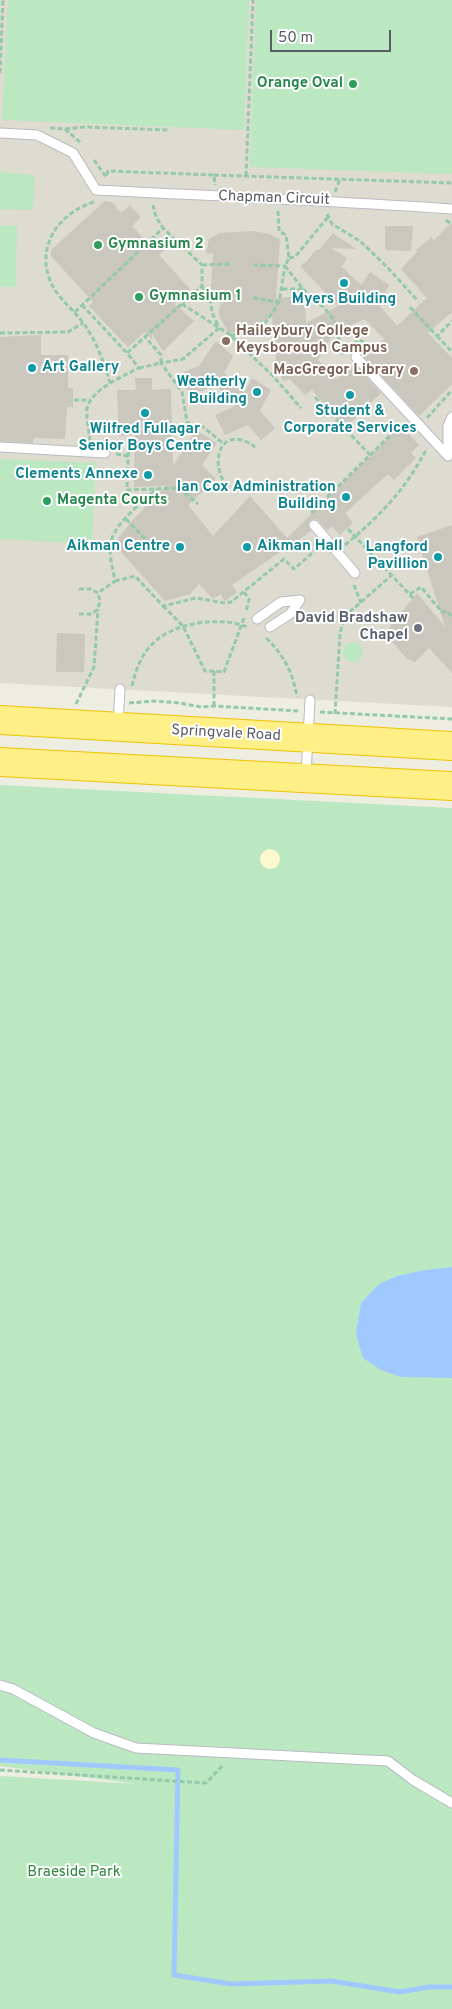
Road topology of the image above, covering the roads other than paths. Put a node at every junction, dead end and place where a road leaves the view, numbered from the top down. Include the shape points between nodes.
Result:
1 (0, 133) edge
2 (452, 209) edge
3 (356, 357) dead end
4 (452, 417) edge
5 (0, 447) edge
6 (105, 453) dead end
7 (314, 525) dead end
8 (355, 572) dead end
9 (257, 619) dead end
10 (270, 627) dead end
11 (120, 689) dead end
12 (310, 700) dead end
13 (125, 716) junction
14 (0, 720) edge
15 (308, 738) junction
16 (452, 746) edge
17 (0, 762) edge
18 (306, 777) junction
19 (452, 786) edge
20 (0, 1685) edge
21 (452, 1803) edge

1 - 2 lane, Chapman Circuit via 37,135 73,153 96,190
3 - 4 lane via 448,456 448,426
5 - 6 lane
7 - 8 lane
9 - 10 lane via 281,602 300,600 290,614
11 - 13 lane
12 - 15 lane
13 - 14 highway, Springvale Road via 78,710
13 - 15 highway, Springvale Road
15 - 16 highway, Springvale Road
15 - 18 lane
17 - 18 highway
18 - 19 highway
20 - 21 lane via 94,1733 136,1748 388,1761

